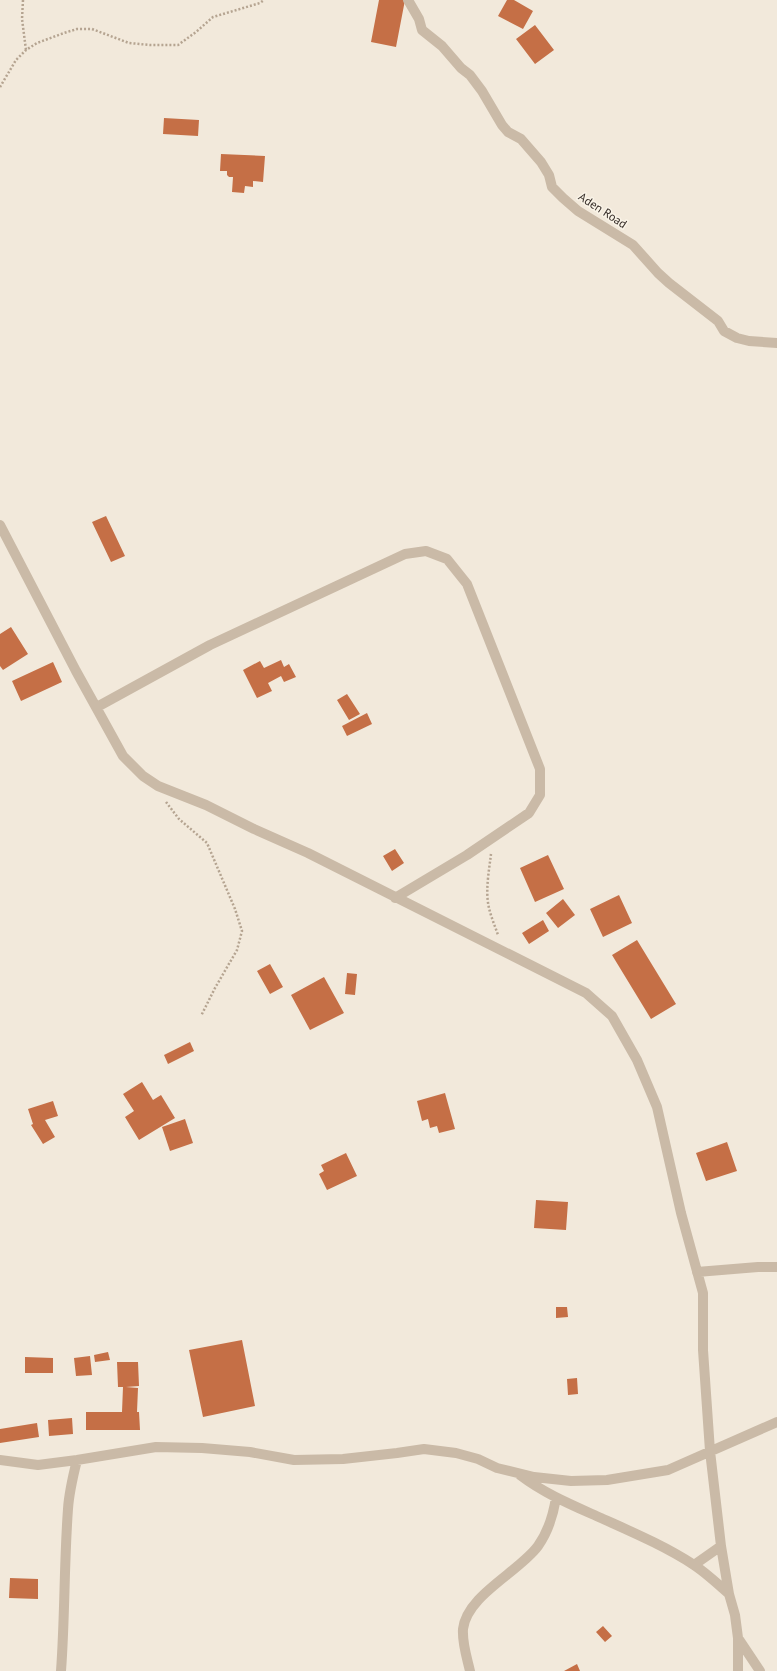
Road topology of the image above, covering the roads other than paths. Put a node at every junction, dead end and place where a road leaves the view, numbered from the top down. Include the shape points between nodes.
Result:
1 (408, 0) edge
2 (777, 343) edge
3 (0, 525) edge
4 (97, 707) junction
5 (395, 898) junction
6 (777, 1267) edge
7 (697, 1272) junction
8 (777, 1422) edge
9 (710, 1451) junction
10 (0, 1460) edge
11 (77, 1460) junction
12 (516, 1472) junction
13 (556, 1498) junction
14 (721, 1546) junction
15 (694, 1566) junction
16 (729, 1594) junction
17 (738, 1638) junction
18 (61, 1671) edge
19 (470, 1671) edge
20 (738, 1671) edge
21 (760, 1671) edge

1 - 2 street, Aden Road via 422,30 442,46 470,75 502,125 508,132 521,139 541,162 549,175 552,187 563,198 578,211 633,245 663,278 718,321 724,331 749,341
3 - 4 street
4 - 5 street via 123,756 143,776 158,786 206,805 308,853
4 - 5 street via 210,645 405,554 426,551 447,559 467,584 540,769 540,796 529,813
5 - 7 street via 586,993 612,1016 637,1060 657,1107
6 - 7 street
7 - 9 street via 703,1293 703,1350
8 - 9 street
9 - 12 street via 668,1470 607,1480 571,1481 534,1477
9 - 14 street
10 - 11 street via 38,1465
11 - 12 street via 156,1447 250,1452 294,1460 343,1459 424,1449 456,1453
11 - 18 street via 68,1508
12 - 13 street via 535,1487
13 - 15 street via 630,1532
13 - 19 street via 547,1532 537,1547 494,1585 467,1614 463,1629
14 - 15 street
14 - 16 street
15 - 16 street
16 - 17 street
17 - 20 street
17 - 21 street

